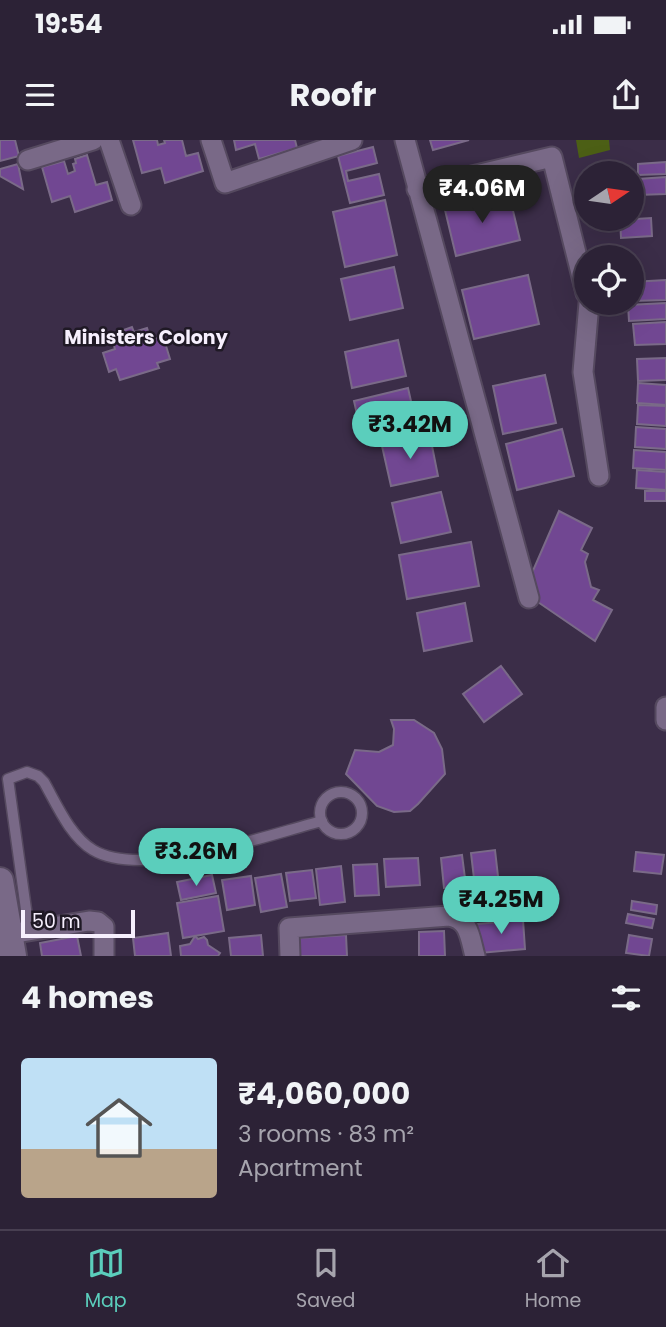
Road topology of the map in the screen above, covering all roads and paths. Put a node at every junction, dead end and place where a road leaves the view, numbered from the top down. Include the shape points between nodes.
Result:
1 (93, 140) edge
2 (109, 140) edge
3 (211, 140) edge
4 (352, 140) edge
5 (405, 140) edge
6 (316, 146) edge
7 (28, 160) dead end
8 (417, 189) junction
9 (131, 205) dead end
10 (574, 245) edge
11 (588, 315) edge
12 (599, 476) dead end
13 (529, 598) dead end
14 (666, 707) edge
15 (666, 720) edge
16 (322, 821) junction
17 (0, 881) edge
18 (17, 940) edge
19 (104, 956) edge
20 (290, 956) edge
21 (474, 956) edge

1 - 7 street
2 - 9 street
3 - 6 street via 225,183
4 - 6 street
5 - 8 street
8 - 10 street via 552,158
8 - 13 street
11 - 12 street via 583,372
14 - 15 street
16 - 16 lane via 321,807 328,796 348,793 359,802 362,815 351,832 337,834
16 - 18 lane via 182,858 137,862 106,856 77,837 38,776 27,772 8,779
17 - 18 street
18 - 19 street via 89,920 104,928
20 - 21 street via 289,928 449,916 464,923

